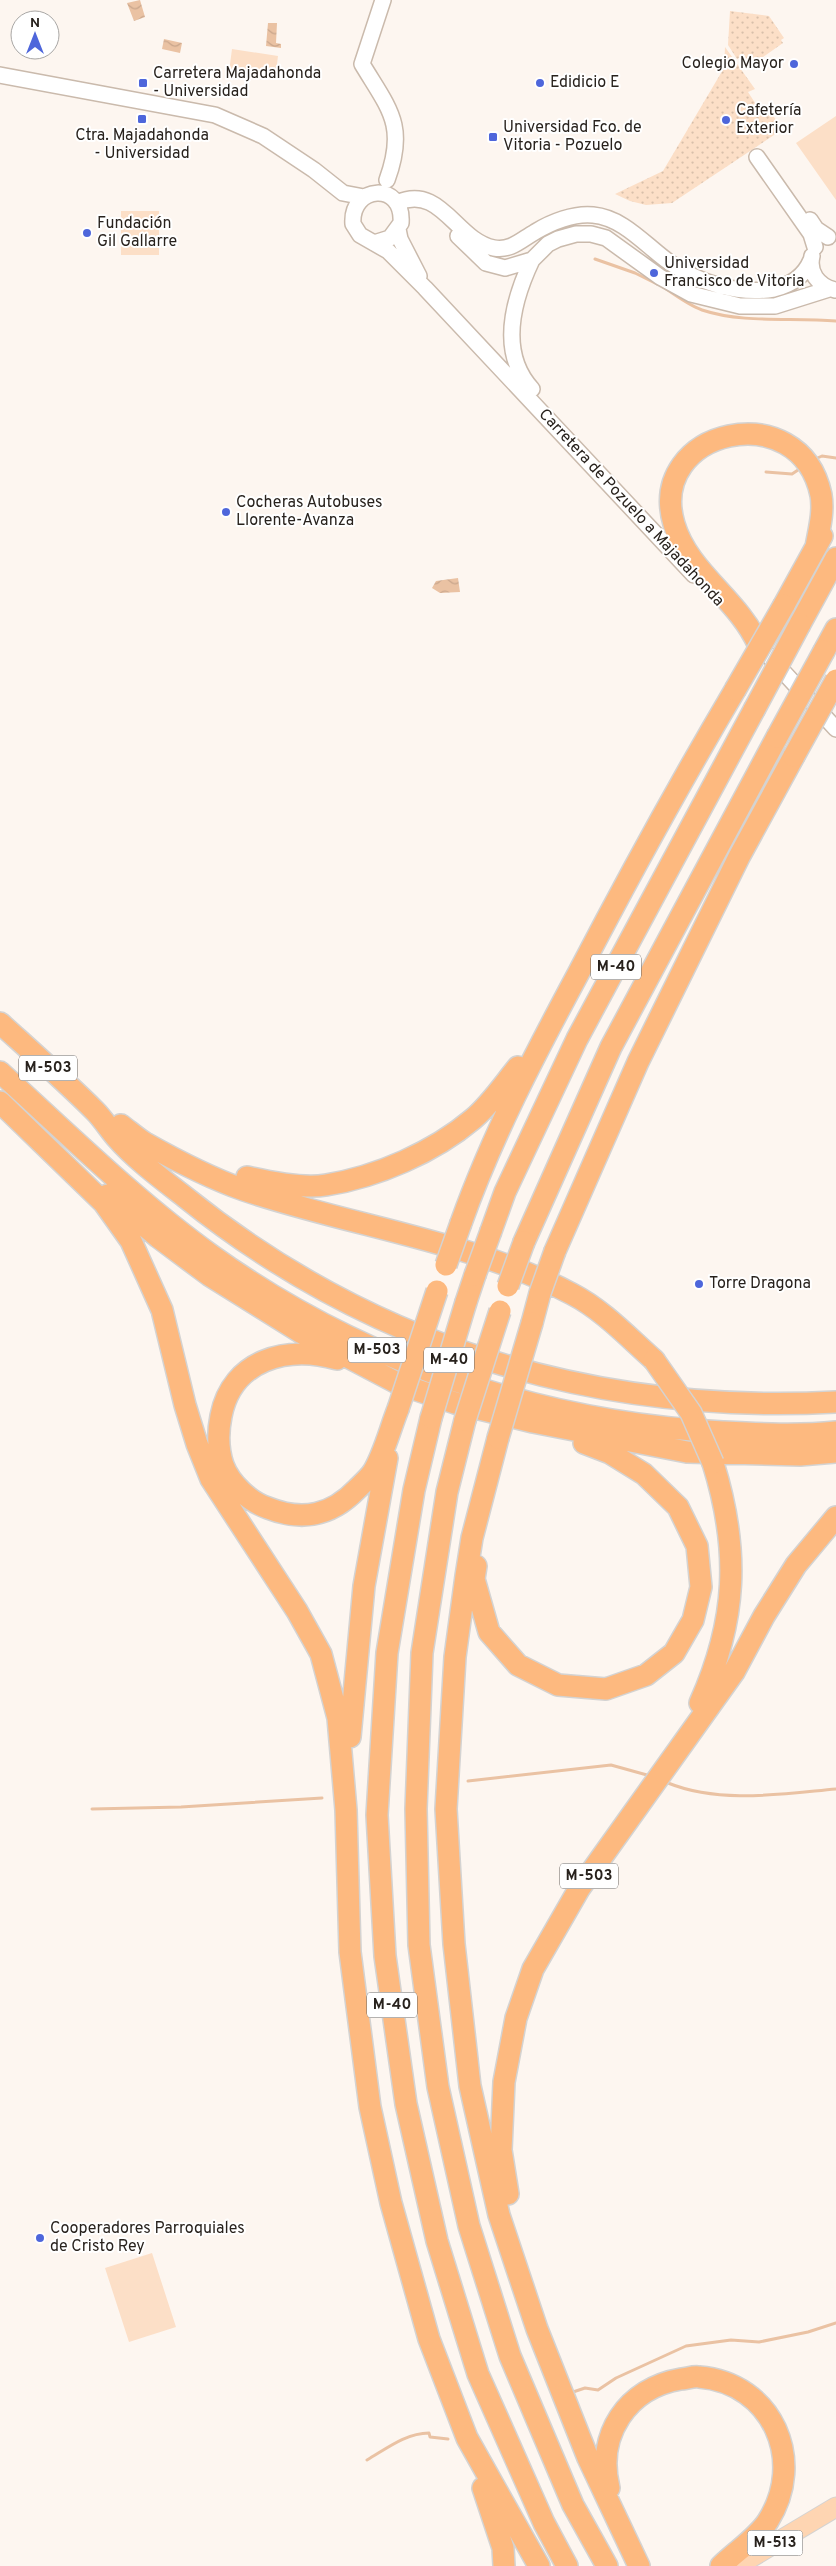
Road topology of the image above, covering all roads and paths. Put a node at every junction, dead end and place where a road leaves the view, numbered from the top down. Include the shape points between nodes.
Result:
1 (383, 0) edge
2 (0, 69) edge
3 (0, 75) edge
4 (48, 84) junction
5 (333, 186) junction
6 (382, 197) junction
7 (427, 208) dead end
8 (352, 218) junction
9 (398, 229) junction
10 (832, 236) edge
11 (374, 243) junction
12 (813, 253) junction
13 (532, 260) junction
14 (425, 288) junction
15 (832, 290) edge
16 (566, 439) junction
17 (836, 512) edge
18 (816, 548) junction
19 (836, 558) edge
20 (836, 629) edge
21 (758, 644) junction
22 (836, 680) edge
23 (836, 729) edge
24 (0, 1023) edge
25 (548, 1030) junction
26 (0, 1072) edge
27 (0, 1102) edge
28 (97, 1113) junction
29 (23, 1124) junction
30 (183, 1164) junction
31 (364, 1366) junction
32 (836, 1390) edge
33 (645, 1396) junction
34 (836, 1402) edge
35 (398, 1409) junction
36 (533, 1422) junction
37 (836, 1432) edge
38 (836, 1452) edge
39 (483, 1498) junction
40 (836, 1517) edge
41 (681, 1745) junction
42 (346, 1810) junction
43 (537, 2329) junction
44 (467, 2438) junction
45 (836, 2507) edge
46 (614, 2511) junction
47 (504, 2566) edge
48 (539, 2566) edge
49 (567, 2566) edge
50 (607, 2566) edge
51 (639, 2566) edge
52 (721, 2566) edge
53 (737, 2566) edge

1 - 6 street via 362,64 392,114 397,134 395,159
2 - 4 street
3 - 4 street
4 - 5 street via 188,109 225,119 279,146
5 - 6 street via 347,195
5 - 8 street
6 - 8 street via 355,206
6 - 9 street via 401,218
6 - 12 street via 433,202 476,240 493,248 516,245 560,220 583,215 604,217 633,233 688,273 740,290 765,290 793,282 800,277
7 - 13 street via 486,263 505,268
8 - 11 street via 360,235
9 - 11 street via 390,238
9 - 14 street, Carretera de Pozuelo a Majadahonda via 400,240
10 - 12 street
10 - 12 street via 816,229 760,155 812,234
11 - 14 street, Carretera de Pozuelo a Majadahonda via 388,251
12 - 15 street via 812,272 818,282
13 - 15 street via 558,239 591,234 606,238 673,285 724,304 775,306
13 - 16 street via 513,316 512,347 524,381 555,418
14 - 16 street, Carretera de Pozuelo a Majadahonda
16 - 21 street, Carretera de Pozuelo a Majadahonda
17 - 18 highway
18 - 21 highway via 822,508 817,484 799,454 776,438 750,432 722,436 697,449 681,469 672,494 671,510 678,535 693,561 747,623
18 - 25 highway, bridge via 660,819
19 - 49 highway, M-40, bridge via 577,1040 505,1192 466,1302 431,1418 414,1490 387,1654 377,1815 385,1956 406,2104 437,2241 478,2374 544,2524
20 - 50 highway, M-40, bridge via 610,1047 524,1242 465,1420 447,1492 422,1653 416,1808 419,1946 438,2087 469,2226 510,2356 573,2505
21 - 23 street, Carretera de Pozuelo a Majadahonda
22 - 39 highway, bridge via 739,857 638,1062 555,1251 540,1293
24 - 28 highway, M-503
25 - 30 highway via 474,1118 430,1149 373,1174 324,1186 271,1182
25 - 35 highway, bridge via 517,1088 474,1186
26 - 37 highway, M-503 via 125,1185 210,1254 308,1316 396,1359 538,1406 631,1424 794,1436
27 - 29 highway
28 - 30 highway, M-503
28 - 33 highway, M-503 via 117,1139 222,1226 289,1271 361,1310 432,1340 504,1365 549,1378
29 - 31 highway, M-503 via 209,1276
29 - 42 highway via 104,1203 131,1241 162,1310 188,1413 211,1479 297,1611 321,1654 338,1718
30 - 41 highway, M-503, bridge via 244,1190 408,1235 509,1267 572,1294 606,1317 654,1360 691,1413 713,1463 725,1501 730,1540 731,1591 726,1628 716,1667
31 - 35 highway via 316,1353 281,1355 258,1364 238,1379 224,1400 218,1431 223,1465 237,1487 258,1505 283,1514 317,1515 343,1504 373,1473
31 - 36 highway, M-503 via 398,1384 456,1403
32 - 33 highway, M-503 via 737,1396
33 - 34 highway, M-503 via 721,1403
35 - 42 highway via 364,1586
36 - 38 highway, M-503 via 687,1452 800,1455
36 - 39 highway via 610,1453 644,1474 678,1507 697,1546 701,1587 693,1620 674,1653 646,1675 606,1689 558,1686 518,1665 489,1632 474,1579
39 - 43 highway via 472,1538 454,1676 446,1809 454,1944 472,2095 499,2215
40 - 41 highway, M-503 via 796,1565 734,1672
41 - 43 highway, M-503 via 554,1928 533,1969 516,2018 504,2082 500,2150 513,2230
42 - 44 highway via 350,1952 370,2107 391,2203 429,2339
43 - 46 highway via 584,2449
44 - 47 highway via 502,2548
44 - 48 highway
45 - 53 main road, M-513
46 - 51 highway
46 - 52 highway via 606,2476 606,2453 611,2432 621,2414 638,2397 661,2383 699,2377 734,2386 764,2410 780,2436 785,2470 779,2500 766,2523

